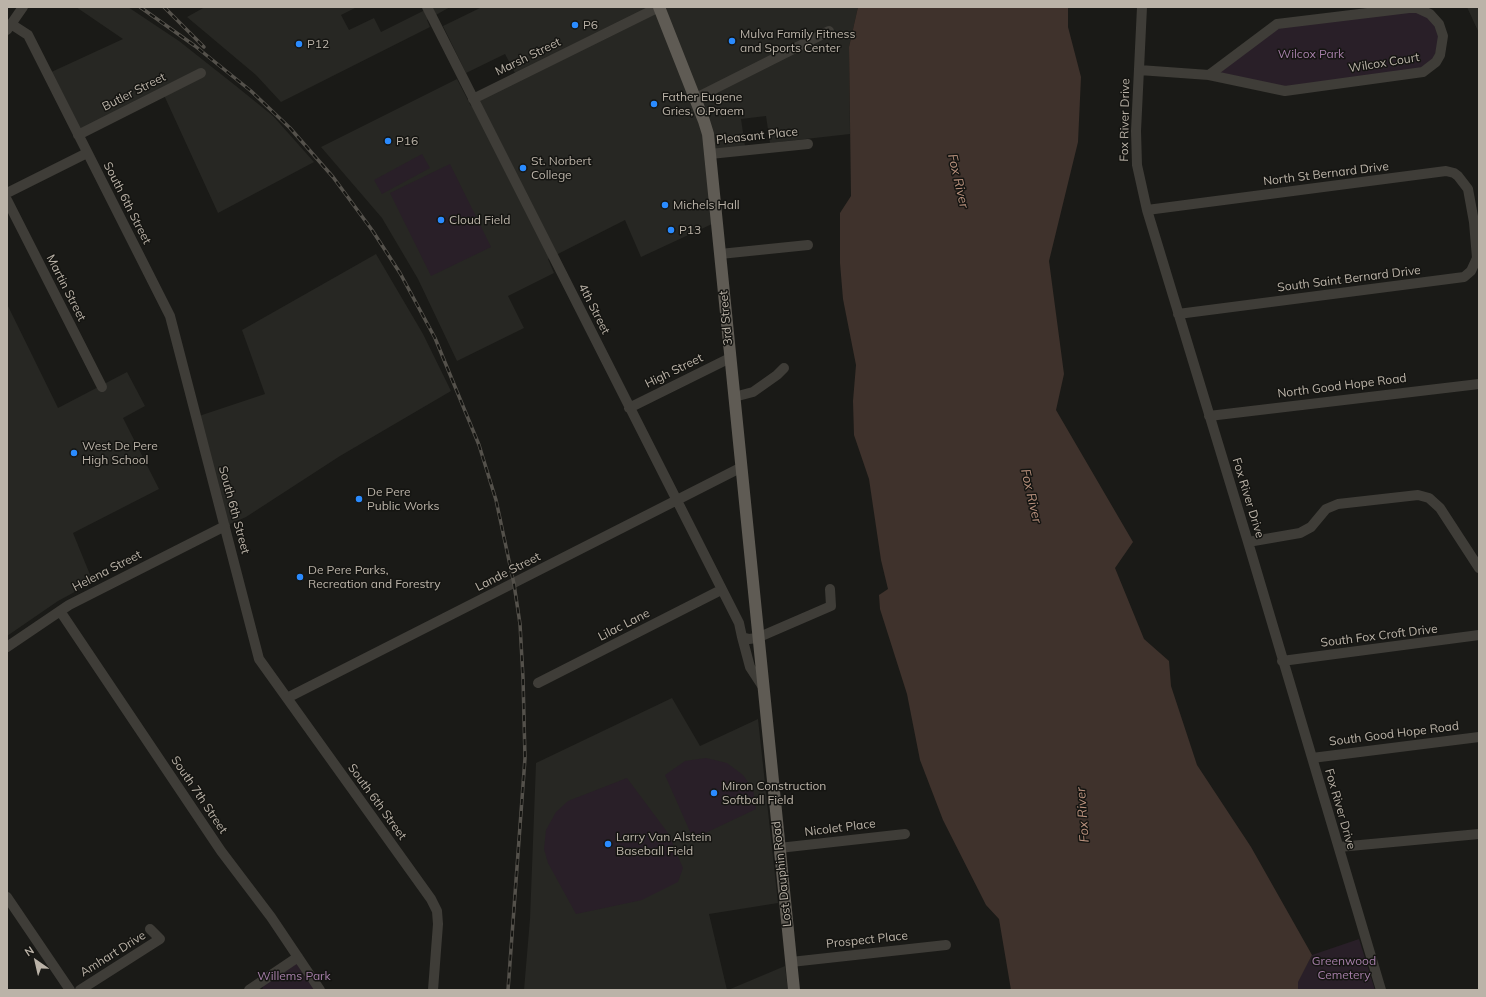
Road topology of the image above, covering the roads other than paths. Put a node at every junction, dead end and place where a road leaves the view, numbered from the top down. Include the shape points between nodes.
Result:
1 (23, 7) edge
2 (427, 7) edge
3 (659, 7) edge
4 (1142, 7) edge
5 (9, 27) edge
6 (829, 31) dead end
7 (1139, 70) junction
8 (201, 74) dead end
9 (1209, 75) junction
10 (696, 98) junction
11 (473, 99) junction
12 (78, 135) junction
13 (808, 144) dead end
14 (87, 152) junction
15 (710, 154) junction
16 (7, 193) edge
17 (7, 200) edge
18 (1147, 210) junction
19 (1474, 222) joint
20 (808, 245) dead end
21 (720, 254) junction
22 (1178, 314) junction
23 (730, 358) junction
24 (784, 368) dead end
25 (1479, 384) edge
26 (102, 387) dead end
27 (734, 397) junction
28 (629, 408) junction
29 (1209, 416) junction
30 (740, 468) junction
31 (676, 501) junction
32 (225, 526) junction
33 (1248, 542) junction
34 (1479, 568) edge
35 (830, 589) dead end
36 (721, 590) junction
37 (60, 611) junction
38 (739, 623) junction
39 (1479, 635) edge
40 (742, 637) junction
41 (757, 638) junction
42 (7, 647) edge
43 (1282, 660) junction
44 (538, 683) dead end
45 (763, 687) junction
46 (287, 698) junction
47 (1479, 737) edge
48 (1312, 758) junction
49 (905, 834) dead end
50 (1479, 834) edge
51 (1338, 847) junction
52 (779, 848) junction
53 (7, 897) edge
54 (150, 929) dead end
55 (946, 945) dead end
56 (298, 957) junction
57 (791, 962) junction
58 (262, 986) edge
59 (70, 990) edge
60 (80, 990) edge
61 (249, 990) edge
62 (320, 990) edge
63 (433, 990) edge
64 (794, 990) edge
65 (1380, 990) edge

1 - 5 street
2 - 11 street, 4th Street
3 - 10 main road, 3rd Street
3 - 11 street, Marsh Street
4 - 7 street, Fox River Drive
5 - 12 street, South 6th Street via 28,35
6 - 10 street
7 - 9 street, Wilcox Court
7 - 18 street, Fox River Drive via 1137,165
8 - 12 street, Butler Street
9 - 9 street, Wilcox Court via 1285,91 1417,73 1436,62 1443,47 1443,36 1435,18 1417,8 1277,24
10 - 15 main road, 3rd Street via 704,121
11 - 28 street, 4th Street
12 - 14 street, South 6th Street
13 - 15 street, Pleasant Place
14 - 16 street
14 - 32 street, South 6th Street via 170,316
15 - 21 main road, 3rd Street
17 - 26 street, Martin Street
18 - 19 street, North St Bernard Drive via 1446,171 1454,173 1464,181
18 - 22 street, Fox River Drive
19 - 22 street, South Saint Bernard Drive via 1476,263 1469,273 1460,278
20 - 21 street
21 - 23 main road, 3rd Street
22 - 29 street, Fox River Drive
23 - 27 main road, 3rd Street
23 - 28 street, High Street
24 - 27 street via 753,392
25 - 29 street, North Good Hope Road
27 - 30 main road, 3rd Street
28 - 31 street, 4th Street
29 - 33 street, Fox River Drive
30 - 31 street, Lande Street
30 - 41 main road, 3rd Street
31 - 36 street, 4th Street
31 - 46 street, Lande Street
32 - 37 street, Helena Street
32 - 46 street, South 6th Street via 258,659
33 - 34 street via 1300,533 1311,527 1326,509 1338,504 1418,494 1429,498 1440,508
33 - 43 street, Fox River Drive
35 - 41 street via 831,606
36 - 38 street, 4th Street
36 - 44 street, Lilac Lane
37 - 42 street, Helena Street
37 - 56 street, South 7th Street via 218,847
38 - 40 street, 4th Street
38 - 41 street, 4th Street via 752,629
39 - 43 street, South Fox Croft Drive
40 - 41 street via 749,640
40 - 45 street, 4th Street via 750,667
41 - 45 main road, Lost Dauphin Road
43 - 48 street, Fox River Drive
45 - 52 main road, Lost Dauphin Road
46 - 63 street, South 6th Street via 437,911
47 - 48 street, South Good Hope Road
48 - 51 street, Fox River Drive
49 - 52 street, Nicolet Place
50 - 51 street
51 - 65 street, Fox River Drive
52 - 57 main road, Lost Dauphin Road
53 - 59 street
54 - 60 street, Amhart Drive via 160,939
55 - 57 street, Prospect Place
56 - 58 street
56 - 62 street, South 7th Street
57 - 64 main road, Lost Dauphin Road
58 - 61 street

